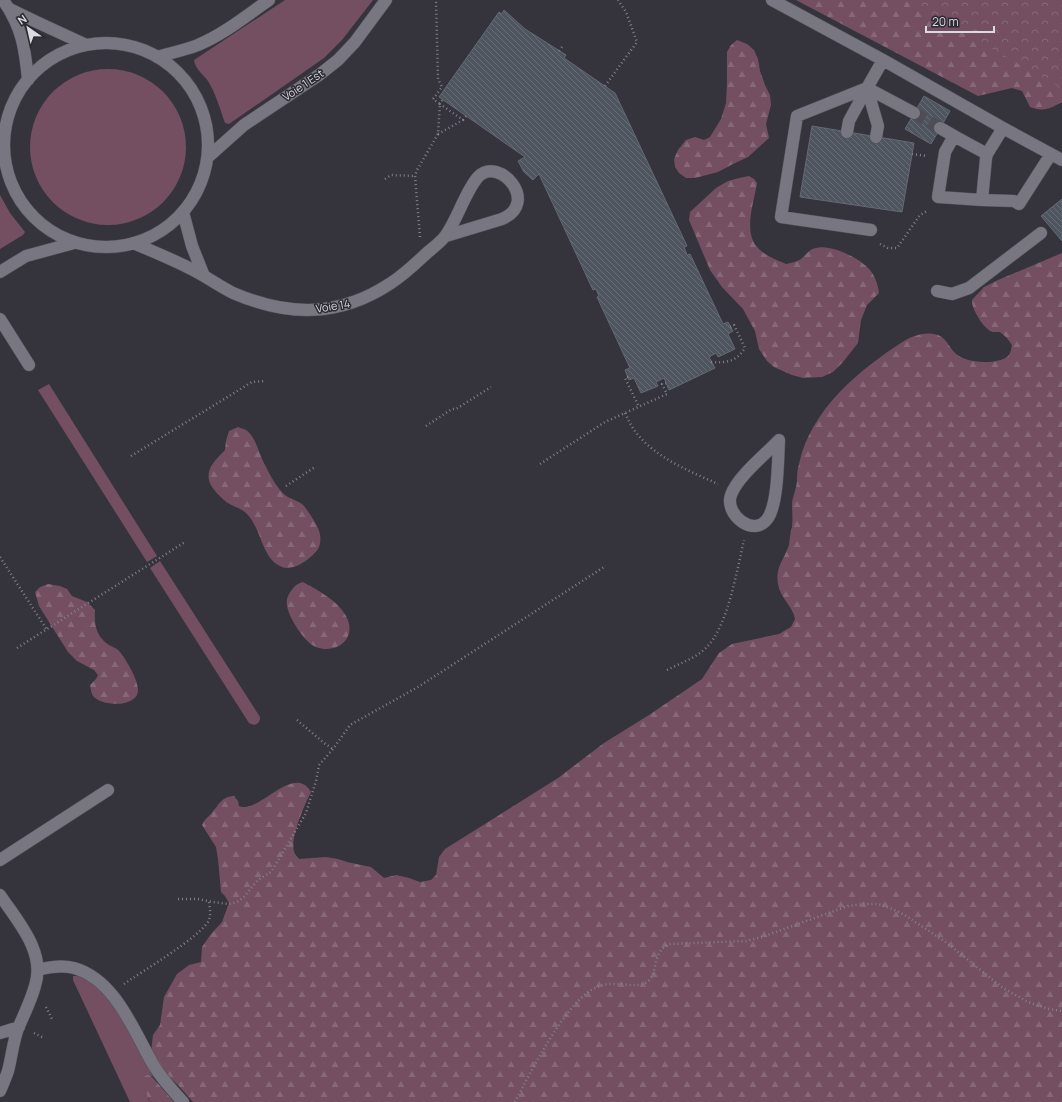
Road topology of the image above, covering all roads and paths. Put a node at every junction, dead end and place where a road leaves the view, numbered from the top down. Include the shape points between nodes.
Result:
1 (269, 0) edge
2 (386, 0) edge
3 (436, 0) edge
4 (618, 0) edge
5 (772, 0) edge
6 (6, 4) edge
7 (84, 44) junction
8 (562, 47) dead end
9 (559, 51) dead end
10 (157, 57) junction
11 (883, 60) junction
12 (28, 80) junction
13 (605, 86) dead end
14 (867, 88) junction
15 (443, 99) dead end
16 (440, 104) junction
17 (914, 113) tunnel mouth
18 (466, 116) dead end
19 (463, 120) junction
20 (940, 128) tunnel mouth
21 (1003, 128) junction
22 (847, 132) dead end
23 (438, 134) junction
24 (876, 136) dead end
25 (954, 136) junction
26 (3, 154) edge
27 (912, 154) dead end
28 (987, 154) junction
29 (1051, 154) junction
30 (916, 155) dead end
31 (207, 158) junction
32 (1062, 160) edge
33 (415, 176) junction
34 (386, 179) dead end
35 (982, 200) junction
36 (183, 212) junction
37 (920, 215) dead end
38 (871, 230) dead end
39 (1041, 233) dead end
40 (420, 236) dead end
41 (446, 236) junction
42 (74, 243) junction
43 (133, 243) junction
44 (881, 245) dead end
45 (0, 272) edge
46 (204, 276) junction
47 (937, 291) dead end
48 (0, 320) edge
49 (730, 327) dead end
50 (711, 362) dead end
51 (30, 365) dead end
52 (628, 377) dead end
53 (266, 381) dead end
54 (666, 383) dead end
55 (491, 387) dead end
56 (639, 407) junction
57 (625, 413) junction
58 (426, 426) dead end
59 (131, 456) dead end
60 (540, 464) dead end
61 (315, 467) dead end
62 (286, 486) dead end
63 (733, 490) junction
64 (745, 524) junction
65 (185, 542) dead end
66 (0, 557) edge
67 (604, 567) dead end
68 (47, 630) junction
69 (17, 648) dead end
70 (667, 670) dead end
71 (297, 720) dead end
72 (333, 749) junction
73 (108, 790) dead end
74 (0, 860) edge
75 (0, 895) edge
76 (178, 899) dead end
77 (209, 902) junction
78 (38, 970) junction
79 (111, 994) junction
80 (1062, 1011) edge
81 (18, 1027) junction
82 (0, 1033) edge
83 (0, 1091) edge
84 (183, 1102) edge
85 (515, 1102) edge

1 - 10 lane via 206,41
2 - 31 lane, Voie 1 Est via 355,42 338,60 244,125
3 - 16 path via 438,79 442,87 433,99
4 - 13 path via 626,12 637,42
5 - 11 lane
6 - 7 lane via 38,24
6 - 12 lane via 24,42
7 - 10 lane via 116,42
7 - 12 lane via 53,57
8 - 9 path
10 - 31 lane via 184,80 200,107 207,129
11 - 14 lane
11 - 21 lane
12 - 26 lane via 8,119
14 - 17 lane
14 - 22 lane via 849,121
14 - 24 lane via 878,126
14 - 38 lane via 797,116 781,217
15 - 16 path
16 - 19 path
16 - 23 path
18 - 19 path
19 - 23 path
20 - 25 lane
21 - 28 lane
21 - 29 lane
23 - 33 path
25 - 28 lane
25 - 35 lane via 945,152 938,197
26 - 42 lane via 17,194 23,203 51,232
27 - 30 path
28 - 35 lane
29 - 32 lane
29 - 35 lane via 1019,204 1014,201
31 - 36 lane via 200,185
33 - 34 path via 391,175
33 - 40 path
36 - 43 lane via 164,229
36 - 46 lane via 192,246
37 - 44 path via 897,248
39 - 47 lane via 969,288 952,294
41 - 41 lane, Voie 14 via 511,215 518,200 513,185 502,174 492,171 483,173 475,181
41 - 46 lane, Voie 14 via 407,271 382,288 358,301 332,308 294,310 271,306 232,292
42 - 43 lane via 110,246
42 - 45 lane via 26,256
43 - 46 lane, Voie 14
48 - 51 lane
49 - 50 path via 734,325 745,348 740,356 726,363
52 - 56 path via 625,378
53 - 59 path via 252,382
54 - 56 path via 662,384 666,394
55 - 58 path
56 - 57 path
57 - 60 path via 601,424
57 - 63 path via 637,434 659,453
61 - 62 path
63 - 64 lane via 731,508
63 - 64 lane via 779,440 776,485 768,518 758,526
64 - 70 path via 738,565 717,632 703,650
65 - 68 path
66 - 68 path
67 - 72 path via 418,687 356,720
68 - 69 path
71 - 72 path
72 - 77 path via 319,764 306,812 271,872 258,880 237,902
73 - 74 lane
75 - 78 lane via 31,943
76 - 77 path via 198,898
77 - 79 path via 208,922 197,933
78 - 79 lane via 74,968 89,975
78 - 81 lane via 30,1003
79 - 84 lane via 126,1015 159,1075
80 - 85 path via 1028,1002 1003,988 947,943 903,914 878,904 848,906 746,941 669,944 659,952 649,981 639,985 606,983 595,987 577,1002 556,1030
81 - 82 lane
81 - 83 lane via 8,1072

